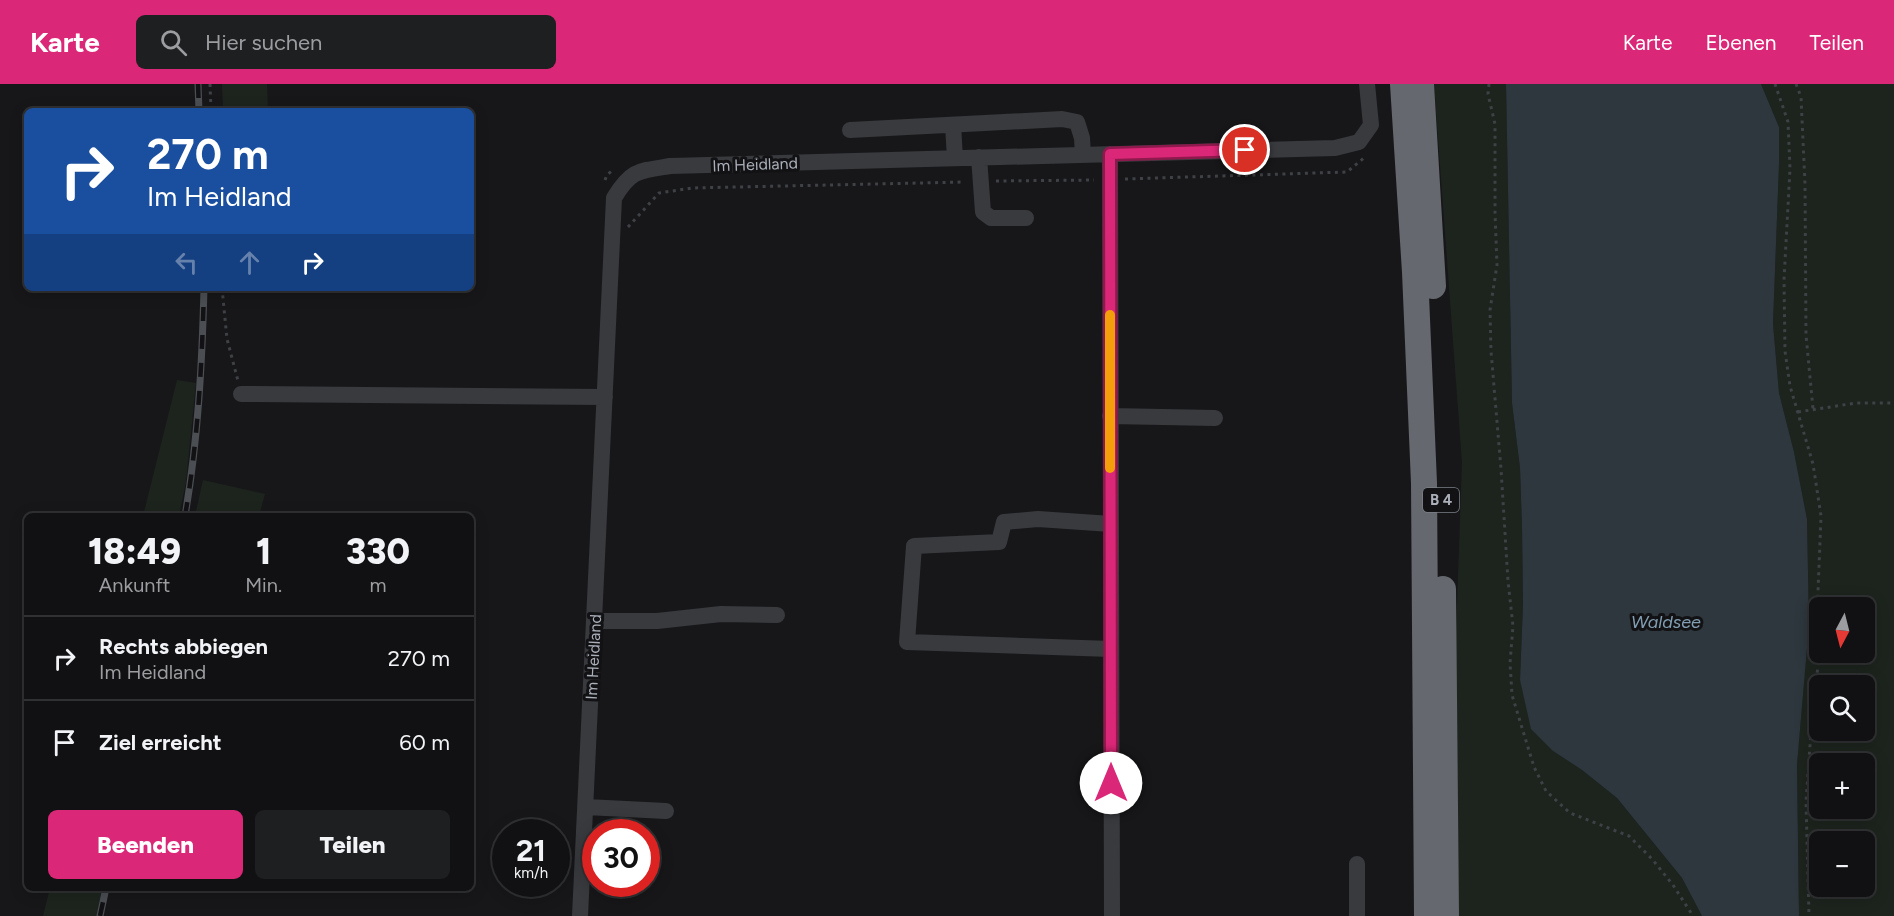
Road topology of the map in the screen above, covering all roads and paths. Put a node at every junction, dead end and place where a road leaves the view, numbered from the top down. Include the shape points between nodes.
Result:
1 (210, 84) edge
2 (1367, 84) edge
3 (1402, 84) edge
4 (1421, 84) edge
5 (1489, 84) edge
6 (1775, 84) edge
7 (1796, 84) edge
8 (211, 108) edge
9 (953, 124) junction
10 (1371, 125) junction
11 (850, 130) dead end
12 (1083, 154) junction
13 (1110, 154) junction
14 (979, 157) junction
15 (955, 158) junction
16 (620, 165) dead end
17 (1110, 179) junction
18 (980, 182) junction
19 (604, 185) dead end
20 (1026, 218) dead end
21 (622, 234) dead end
22 (222, 291) edge
23 (241, 394) joint
24 (605, 397) junction
25 (1894, 403) edge
26 (1813, 409) junction
27 (1798, 411) junction
28 (1110, 416) junction
29 (1215, 418) dead end
30 (1111, 525) junction
31 (777, 615) dead end
32 (595, 621) junction
33 (1111, 649) junction
34 (586, 807) junction
35 (666, 811) dead end
36 (1358, 864) dead end
37 (580, 916) edge
38 (1112, 916) edge
39 (1357, 916) edge
40 (1427, 916) edge
41 (1446, 916) edge
42 (1693, 916) edge
43 (1809, 916) edge

1 - 8 path
2 - 10 street
3 - 40 highway, B 4 via 1424,483
4 - 41 highway, B 4 via 1443,533
5 - 42 path via 1495,124 1497,265 1491,351 1513,626 1512,696 1534,767 1546,791 1569,813 1629,836 1673,885
6 - 27 path via 1788,122 1785,351
7 - 26 path via 1801,97 1806,184 1806,335
9 - 11 street
9 - 12 street via 1062,119 1077,122
9 - 15 street
10 - 13 street, Im Heidland via 1359,142 1335,148
10 - 17 path via 1365,158 1347,172
12 - 13 street, Im Heidland
12 - 14 street, Im Heidland
13 - 17 street
14 - 15 street, Im Heidland
14 - 18 street
15 - 24 street, Im Heidland via 670,166 644,170 625,179 614,198
16 - 19 path via 607,175
17 - 18 path
17 - 28 street
18 - 20 street via 981,204 987,216
18 - 21 path via 659,193
22 - 23 path via 226,339
23 - 24 street
24 - 32 street, Im Heidland
25 - 26 path
26 - 27 path
27 - 43 path via 1813,464 1821,516 1817,617 1820,656 1806,802
28 - 29 street
28 - 30 street
30 - 33 street
30 - 33 street via 1038,519 1004,522 999,542 914,546 908,642
31 - 32 street
32 - 34 street, Im Heidland
33 - 38 street
34 - 35 street
34 - 37 street, Im Heidland
36 - 39 street

